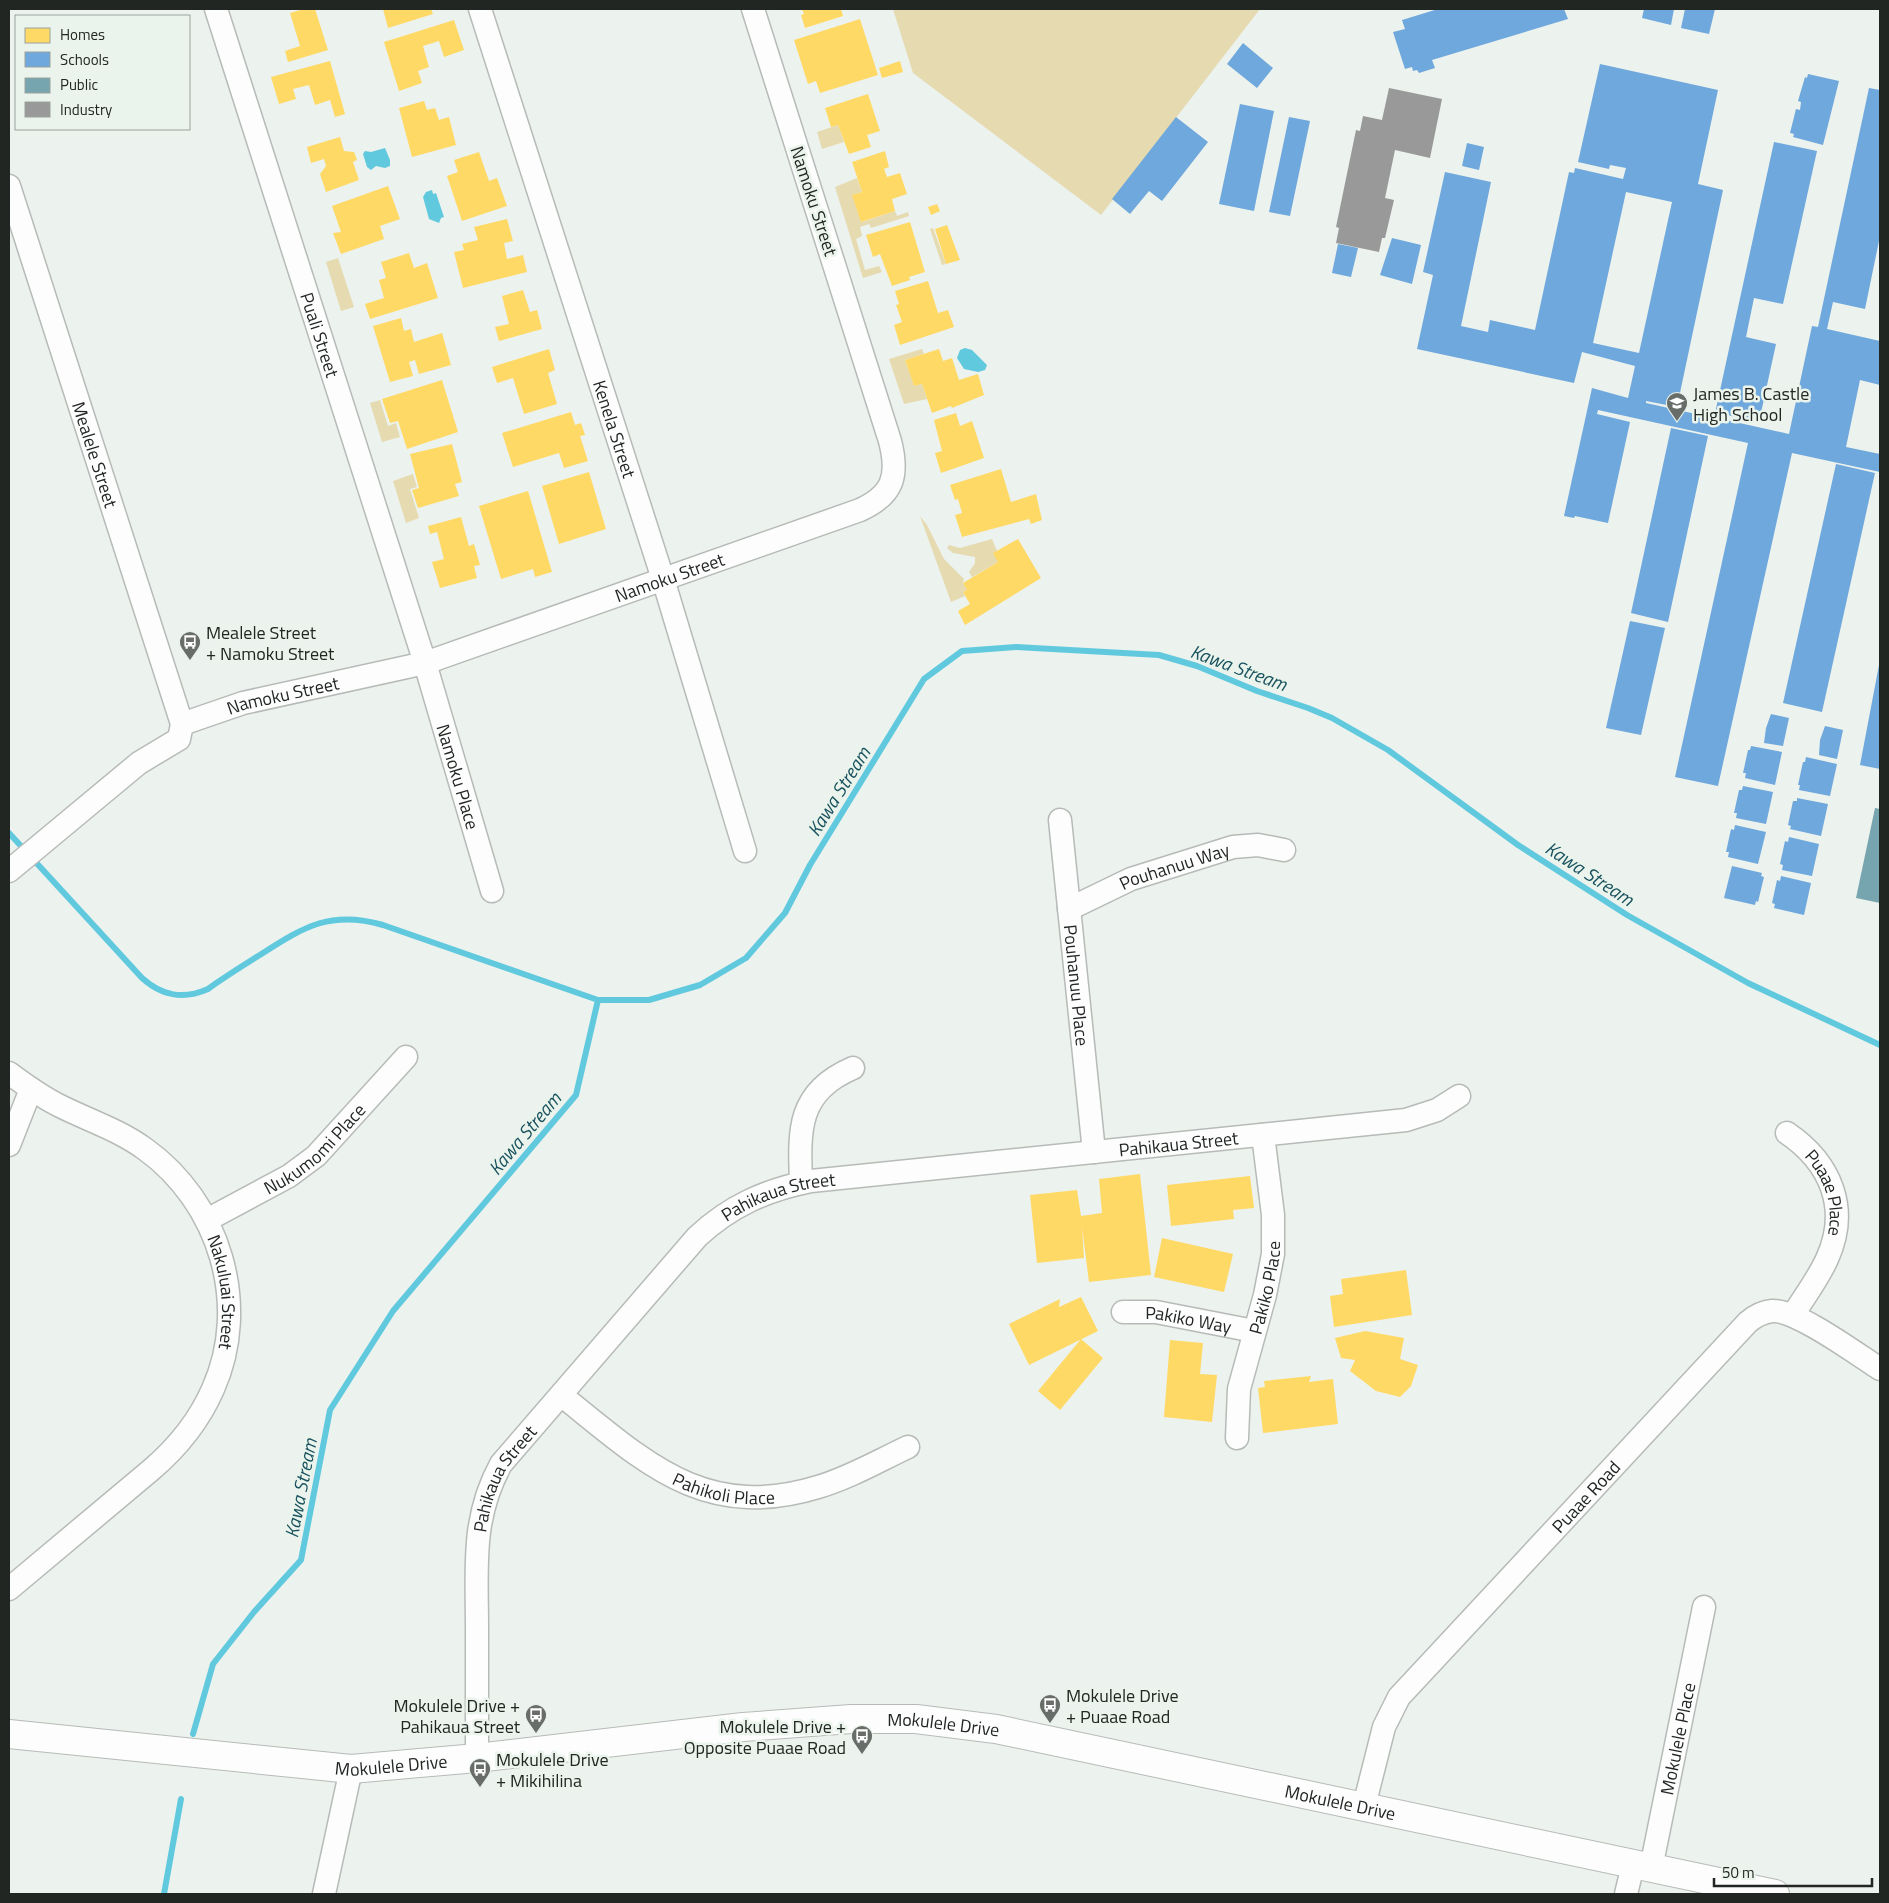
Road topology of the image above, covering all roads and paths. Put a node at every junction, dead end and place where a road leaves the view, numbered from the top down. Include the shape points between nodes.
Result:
1 (216, 9) edge
2 (480, 9) edge
3 (753, 9) edge
4 (9, 186) edge
5 (663, 578) junction
6 (425, 663) junction
7 (182, 724) junction
8 (1060, 820) dead end
9 (1284, 850) dead end
10 (746, 851) dead end
11 (9, 871) edge
12 (492, 891) dead end
13 (1069, 909) junction
14 (406, 1058) dead end
15 (852, 1068) dead end
16 (9, 1073) edge
17 (31, 1089) junction
18 (1459, 1096) dead end
19 (1263, 1134) junction
20 (1786, 1134) dead end
21 (9, 1145) edge
22 (1094, 1152) junction
23 (801, 1183) junction
24 (207, 1220) junction
25 (1123, 1312) dead end
26 (1793, 1315) junction
27 (1254, 1331) junction
28 (1880, 1369) edge
29 (561, 1395) junction
30 (1237, 1438) dead end
31 (908, 1447) dead end
32 (9, 1589) edge
33 (1704, 1607) dead end
34 (9, 1734) edge
35 (477, 1758) junction
36 (351, 1769) junction
37 (1364, 1806) junction
38 (1642, 1867) junction
39 (324, 1894) edge
40 (1626, 1894) edge
41 (1775, 1894) edge

1 - 6 street, Puali Street
2 - 5 street, Kenela Street
3 - 5 street, Namoku Street via 890,441 895,468 888,490 880,500 860,510
4 - 7 street, Mealele Street
5 - 6 street, Namoku Street
5 - 10 street, Kenela Street
6 - 7 street, Namoku Street via 243,703
6 - 12 street, Namoku Place
7 - 11 street via 179,738 139,763
8 - 13 street, Pouhanuu Place
9 - 13 street, Pouhanuu Way via 1258,845 1233,847 1131,879
13 - 22 street, Pouhanuu Place
14 - 24 street, Nukumomi Place via 316,1156 289,1176
15 - 23 street via 826,1083 807,1108 799,1139
16 - 17 street, Nakuluai Street
17 - 21 street
17 - 24 street, Nakuluai Street via 144,1148 180,1180
18 - 19 street, Pahikaua Street via 1436,1110 1406,1120
19 - 22 street, Pahikaua Street
19 - 27 street, Pakiko Place via 1274,1234 1270,1275
20 - 26 street, Puaae Place via 1814,1155 1824,1169 1831,1184 1837,1215 1834,1239 1826,1261
22 - 23 street, Pahikaua Street
23 - 29 street, Pahikaua Street via 766,1192 712,1223
24 - 32 street, Nakuluai Street via 224,1264 229,1312 228,1338 222,1363 202,1411 171,1452
25 - 27 street, Pakiko Way via 1156,1312
26 - 28 street, Puaae Road
26 - 37 street, Puaae Road via 1773,1311 1748,1322 1409,1686 1384,1727
27 - 30 street, Pakiko Place via 1239,1388
29 - 31 street, Pahikoli Place via 647,1464 703,1490 733,1496 755,1498 799,1492 827,1484
29 - 35 street, Pahikaua Street via 501,1464 483,1506 476,1547
33 - 38 street, Mokulele Place
34 - 36 street, Mokulele Drive
35 - 36 street, Mokulele Drive
35 - 37 street, Mokulele Drive via 743,1727 851,1719 916,1719 996,1729
36 - 39 street
37 - 38 street, Mokulele Drive
38 - 40 street, Mokulele Place
38 - 41 street, Mokulele Drive

